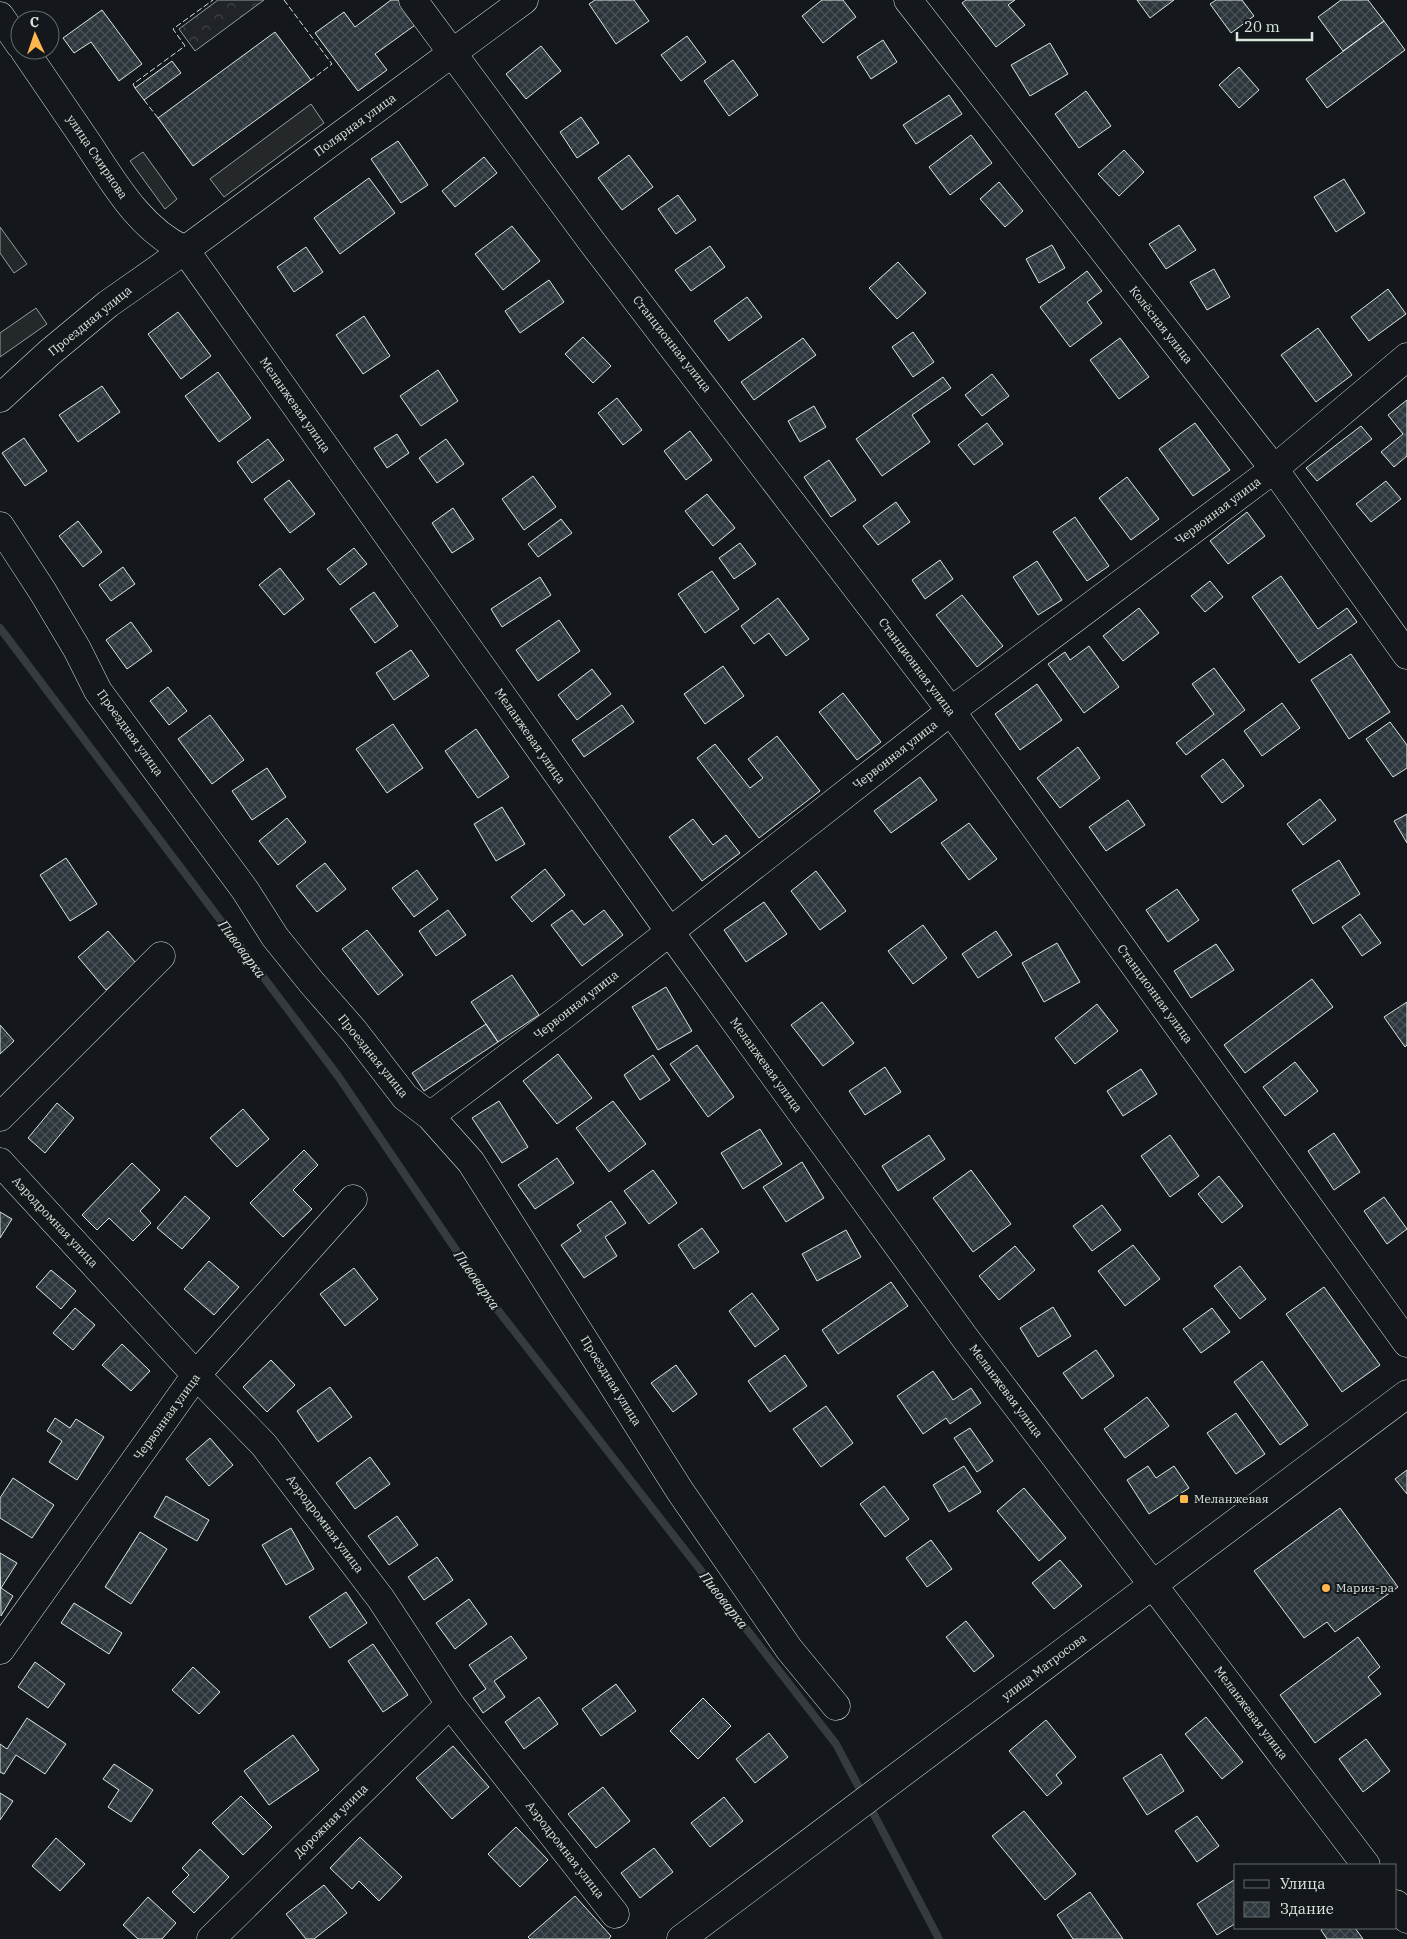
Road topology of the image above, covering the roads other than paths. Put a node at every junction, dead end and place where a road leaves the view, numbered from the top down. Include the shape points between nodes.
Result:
1 (413, 0) edge
2 (524, 0) edge
3 (908, 0) edge
4 (0, 16) edge
5 (10, 30) edge
6 (452, 54) junction
7 (31, 60) edge
8 (185, 250) junction
9 (1407, 357) edge
10 (0, 398) edge
11 (1274, 469) junction
12 (0, 526) edge
13 (1407, 655) edge
14 (951, 711) junction
15 (670, 932) junction
16 (160, 956) dead end
17 (430, 1116) junction
18 (0, 1117) edge
19 (0, 1162) edge
20 (353, 1198) dead end
21 (1407, 1343) edge
22 (196, 1375) junction
23 (1407, 1394) edge
24 (1154, 1584) junction
25 (0, 1650) edge
26 (450, 1704) junction
27 (836, 1706) dead end
28 (1365, 1864) edge
29 (1397, 1905) edge
30 (615, 1914) dead end
31 (1407, 1919) edge
32 (212, 1939) edge
33 (681, 1939) edge

1 - 6 street, Станционная улица
2 - 6 street, Полярная улица
3 - 11 street, Колёсная улица
4 - 5 street
6 - 8 street, Полярная улица
6 - 14 street, Станционная улица
7 - 8 street, улица Смирнова via 127,201 156,234
8 - 10 street, Проездная улица via 108,304
8 - 15 street, Меланжевая улица
9 - 11 street, Червонная улица
11 - 13 street, Колёсная улица
11 - 14 street, Червонная улица
12 - 17 street, Проездная улица via 77,649 98,691 245,890 275,938 405,1097
14 - 15 street, Червонная улица
14 - 21 street, Станционная улица
15 - 17 street, Червонная улица
15 - 24 street, Меланжевая улица via 965,1338
16 - 18 street
17 - 27 street, Проездная улица via 470,1162 680,1491 789,1649
19 - 22 street, Аэродромная улица
20 - 22 street, Червонная улица
22 - 25 street, Червонная улица
22 - 26 street, Аэродромная улица via 264,1445 382,1599
23 - 24 street, улица Матросова
24 - 28 street, Меланжевая улица
24 - 33 street, улица Матросова
26 - 30 street, Аэродромная улица
26 - 32 street, Дорожная улица
29 - 31 street

